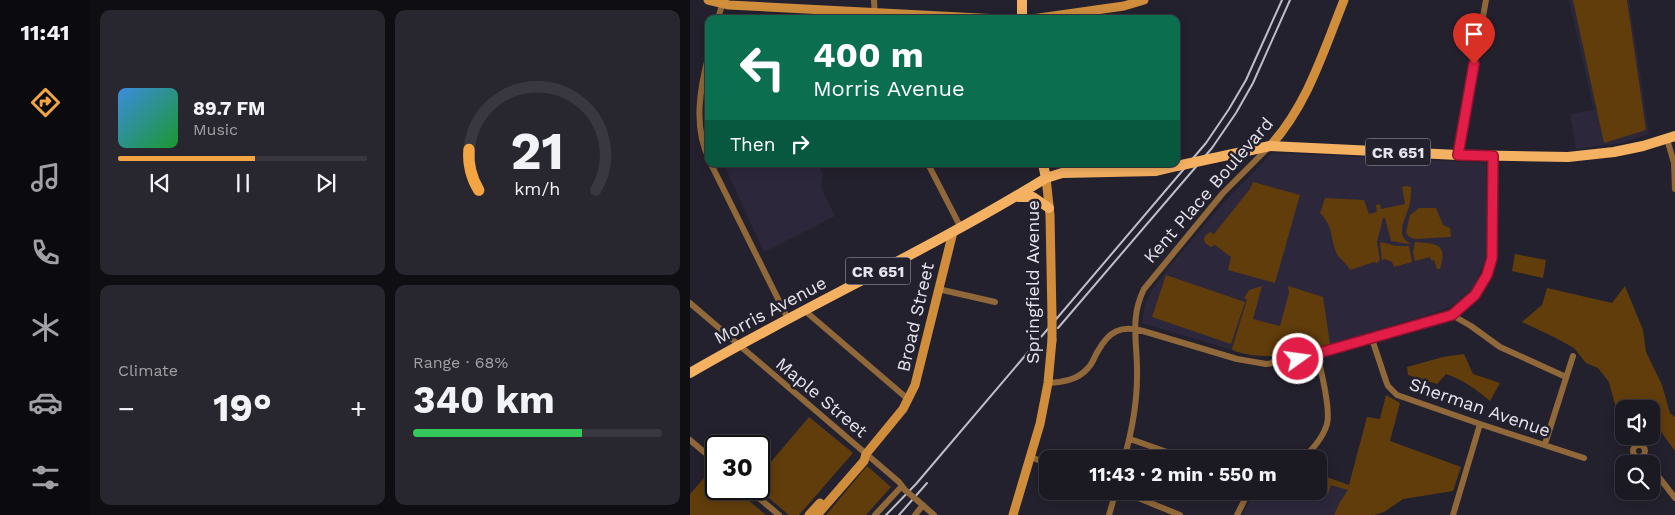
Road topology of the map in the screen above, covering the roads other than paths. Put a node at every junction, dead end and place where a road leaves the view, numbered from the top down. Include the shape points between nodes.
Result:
1 (708, 0) edge
2 (874, 0) edge
3 (1022, 0) edge
4 (1144, 0) edge
5 (1344, 0) edge
6 (1486, 0) edge
7 (723, 2) edge
8 (719, 15) edge
9 (863, 15) edge
10 (874, 15) edge
11 (1022, 15) edge
12 (1060, 15) edge
13 (705, 70) edge
14 (1671, 138) edge
15 (1270, 146) junction
16 (705, 149) edge
17 (1458, 155) junction
18 (1493, 156) junction
19 (1180, 165) edge
20 (712, 167) edge
21 (929, 167) edge
22 (1044, 167) edge
23 (1173, 167) edge
24 (1046, 178) junction
25 (1675, 189) edge
26 (1012, 198) junction
27 (1049, 208) junction
28 (957, 230) junction
29 (938, 289) junction
30 (995, 302) dead end
31 (690, 303) edge
32 (804, 310) junction
33 (1452, 315) junction
34 (788, 319) junction
35 (1134, 329) junction
36 (1372, 339) junction
37 (739, 346) junction
38 (1317, 354) junction
39 (1573, 356) dead end
40 (690, 373) edge
41 (1566, 377) junction
42 (1048, 383) junction
43 (909, 400) junction
44 (1480, 424) junction
45 (1130, 439) junction
46 (690, 440) edge
47 (1545, 444) junction
48 (1127, 450) edge
49 (1161, 450) edge
50 (1310, 450) edge
51 (705, 453) edge
52 (866, 454) junction
53 (1031, 457) junction
54 (1584, 458) dead end
55 (1039, 460) edge
56 (1660, 479) edge
57 (903, 488) junction
58 (1675, 498) edge
59 (761, 500) edge
60 (1113, 500) edge
61 (1143, 500) edge
62 (1244, 500) edge
63 (923, 505) junction
64 (779, 515) edge
65 (809, 515) edge
66 (817, 515) edge
67 (875, 515) edge
68 (915, 515) edge
69 (921, 515) edge
70 (934, 515) edge
71 (1013, 515) edge
72 (1109, 515) edge
73 (1180, 515) edge
74 (1237, 515) edge
75 (1453, 515) edge

1 - 7 main road
2 - 10 street
3 - 11 main road
4 - 12 main road
5 - 15 main road, Kent Place Boulevard via 1302,98
6 - 17 street
7 - 8 street
7 - 9 main road
13 - 16 street via 700,119
14 - 18 main road, Morris Avenue / CR 651 via 1587,155
14 - 25 street
15 - 17 main road, Morris Avenue / CR 651
15 - 19 main road, Morris Avenue / CR 651, bridge
15 - 35 street, Kent Place Boulevard via 1223,194 1144,289 1136,308
17 - 18 main road, Morris Avenue / CR 651
18 - 33 street via 1493,250 1490,266 1475,295
20 - 34 street
21 - 28 street
22 - 24 main road, Springfield Avenue
23 - 24 main road, Morris Avenue / CR 651, bridge via 1156,171 1062,174
24 - 26 main road, Morris Avenue
24 - 27 main road, Springfield Avenue
26 - 27 main road via 1029,196
26 - 28 main road, Morris Avenue
27 - 42 main road, Springfield Avenue, bridge via 1052,340
28 - 29 main road, Broad Street
28 - 32 main road, Morris Avenue / CR 651
29 - 30 street
29 - 43 main road, Broad Street via 917,380
31 - 37 street, Maple Street
32 - 34 main road, Morris Avenue / CR 651
32 - 43 street
33 - 36 street
33 - 41 street via 1500,347
34 - 37 main road, Morris Avenue / CR 651
35 - 38 street via 1251,362 1266,364
35 - 42 street via 1110,334 1088,369 1079,376
35 - 45 street, Kent Place Boulevard via 1137,375
36 - 38 street
36 - 44 street, Sherman Avenue via 1388,386 1397,395
37 - 40 main road, Morris Avenue / CR 651
37 - 52 street, Maple Street
38 - 50 street via 1327,403 1327,424
39 - 41 street
41 - 47 street
42 - 53 main road, Springfield Avenue
43 - 52 main road, Broad Street
44 - 47 street, Sherman Avenue
44 - 75 street
45 - 48 street, Kent Place Boulevard
45 - 49 street
46 - 51 street
47 - 54 street, Sherman Avenue
52 - 57 street, Maple Street
52 - 65 main road, Broad Street via 859,457
52 - 66 main road, Broad Street via 864,461
53 - 55 street
53 - 71 main road, Springfield Avenue
56 - 58 street
57 - 63 street, Maple Street, bridge
57 - 67 street
59 - 64 street
60 - 72 street
61 - 73 street
62 - 74 street
63 - 68 street
63 - 69 street
63 - 70 street, Maple Street

